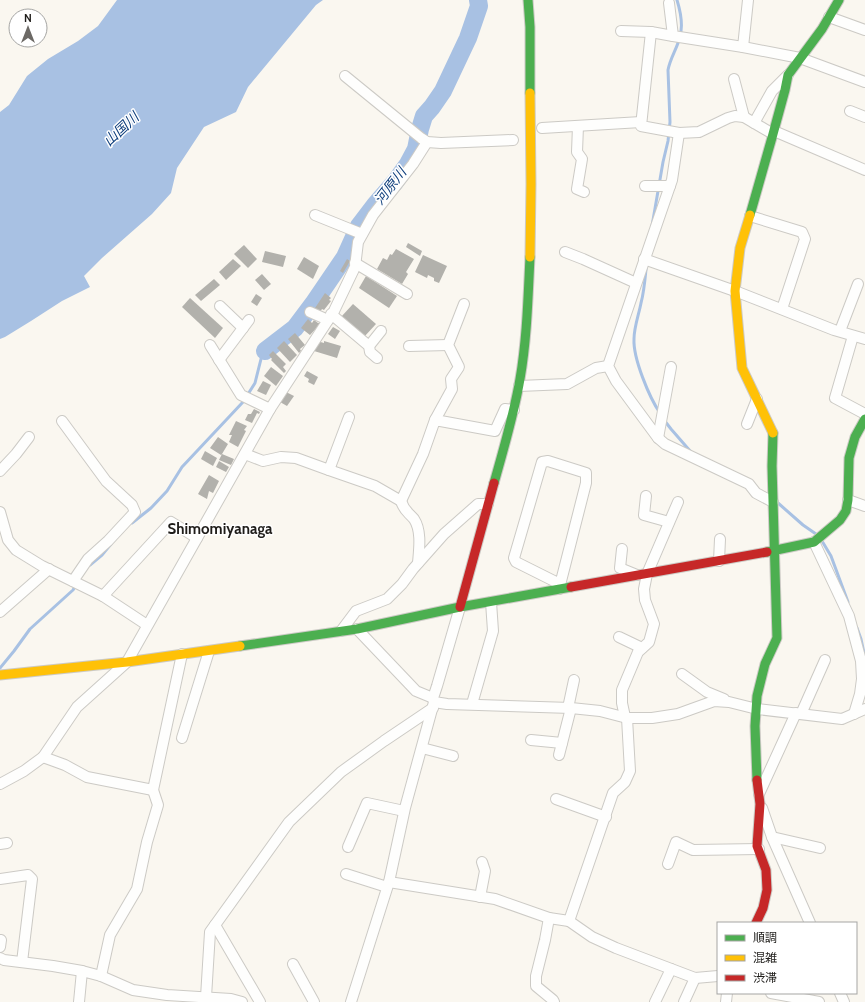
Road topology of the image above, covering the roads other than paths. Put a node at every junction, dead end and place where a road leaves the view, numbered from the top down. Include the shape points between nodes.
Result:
1 (528, 0) edge
2 (748, 0) edge
3 (839, 0) edge
4 (669, 3) dead end
5 (829, 17) junction
6 (865, 30) edge
7 (621, 31) dead end
8 (651, 32) junction
9 (673, 36) junction
10 (743, 48) junction
11 (800, 58) junction
12 (788, 75) junction
13 (345, 76) dead end
14 (734, 78) dead end
15 (865, 82) edge
16 (850, 111) dead end
17 (744, 117) junction
18 (865, 117) edge
19 (641, 122) junction
20 (754, 123) junction
21 (578, 126) junction
22 (542, 128) dead end
23 (773, 133) junction
24 (679, 134) junction
25 (513, 140) dead end
26 (428, 142) junction
27 (865, 170) edge
28 (645, 186) dead end
29 (670, 186) junction
30 (584, 192) dead end
31 (315, 215) dead end
32 (750, 216) junction
33 (362, 234) junction
34 (564, 252) dead end
35 (644, 258) junction
36 (355, 263) junction
37 (636, 283) junction
38 (858, 284) dead end
39 (735, 291) junction
40 (407, 294) dead end
41 (464, 304) dead end
42 (220, 306) dead end
43 (782, 309) junction
44 (310, 312) dead end
45 (330, 317) junction
46 (382, 331) dead end
47 (840, 331) junction
48 (853, 336) junction
49 (865, 339) edge
50 (210, 344) dead end
51 (448, 344) junction
52 (369, 346) junction
53 (409, 346) dead end
54 (377, 358) dead end
55 (219, 360) junction
56 (608, 366) junction
57 (670, 367) dead end
58 (520, 386) junction
59 (757, 399) junction
60 (270, 409) junction
61 (514, 410) junction
62 (865, 414) edge
63 (349, 417) dead end
64 (865, 419) edge
65 (435, 420) junction
66 (62, 421) dead end
67 (747, 424) dead end
68 (29, 437) dead end
69 (658, 438) junction
70 (245, 454) junction
71 (329, 470) junction
72 (0, 471) edge
73 (646, 496) dead end
74 (848, 500) junction
75 (401, 502) junction
76 (678, 502) dead end
77 (773, 502) junction
78 (488, 504) junction
79 (865, 506) edge
80 (0, 512) edge
81 (669, 522) junction
82 (197, 538) junction
83 (720, 539) dead end
84 (814, 542) junction
85 (622, 549) dead end
86 (775, 551) junction
87 (719, 561) junction
88 (418, 563) junction
89 (49, 569) junction
90 (642, 574) junction
91 (73, 581) junction
92 (559, 587) junction
93 (103, 596) junction
94 (491, 602) junction
95 (460, 607) junction
96 (0, 612) edge
97 (147, 625) junction
98 (357, 629) junction
99 (342, 632) junction
100 (619, 637) dead end
101 (642, 648) junction
102 (209, 651) junction
103 (182, 654) junction
104 (824, 660) dead end
105 (127, 662) junction
106 (682, 674) dead end
107 (0, 675) edge
108 (574, 680) dead end
109 (730, 702) junction
110 (433, 703) junction
111 (472, 704) junction
112 (570, 708) junction
113 (757, 709) junction
114 (865, 709) edge
115 (798, 714) junction
116 (854, 714) junction
117 (626, 718) junction
118 (182, 738) dead end
119 (531, 740) dead end
120 (562, 743) junction
121 (422, 748) junction
122 (559, 755) dead end
123 (454, 756) dead end
124 (43, 757) junction
125 (0, 784) edge
126 (153, 790) junction
127 (556, 799) dead end
128 (760, 799) junction
129 (404, 811) junction
130 (606, 817) junction
131 (772, 837) junction
132 (348, 847) dead end
133 (820, 848) dead end
134 (758, 849) junction
135 (482, 862) dead end
136 (668, 864) dead end
137 (346, 874) dead end
138 (0, 878) edge
139 (388, 884) junction
140 (480, 897) junction
141 (549, 918) junction
142 (569, 921) junction
143 (756, 922) edge
144 (810, 922) edge
145 (215, 925) junction
146 (0, 958) edge
147 (22, 962) junction
148 (293, 964) dead end
149 (671, 969) junction
150 (82, 971) junction
151 (101, 976) junction
152 (717, 976) edge
153 (695, 978) junction
154 (774, 994) edge
155 (206, 997) junction
156 (183, 999) edge
157 (794, 1000) edge
158 (79, 1002) edge
159 (242, 1002) edge
160 (260, 1002) edge
161 (314, 1002) edge
162 (351, 1002) edge
163 (554, 1002) edge
164 (655, 1002) edge
165 (684, 1002) edge
166 (819, 1002) edge

1 - 58 street via 531,246
2 - 10 street
3 - 5 street
4 - 9 street
5 - 6 street
5 - 11 street
7 - 8 street
8 - 9 street
8 - 19 street
9 - 10 street
10 - 11 street
11 - 12 street
11 - 15 street
12 - 20 street via 772,91
12 - 23 street
13 - 26 street
14 - 17 street
16 - 18 street
17 - 20 street
17 - 24 street via 735,116 699,132
19 - 21 street
19 - 24 street via 641,126
20 - 23 street
21 - 22 street
21 - 30 street via 577,152 582,159 577,189
23 - 27 street
23 - 32 street
24 - 29 street
25 - 26 street
26 - 33 street via 373,215
28 - 29 street
29 - 35 street
31 - 33 street
32 - 39 street via 740,248
32 - 43 street via 802,232 804,239
33 - 36 street via 358,242
34 - 37 street
35 - 37 street
35 - 39 street
36 - 40 street
36 - 45 street
37 - 56 street
38 - 47 street
39 - 43 street
39 - 59 street via 742,368
41 - 51 street
42 - 55 street via 246,324
43 - 47 street
44 - 45 street
45 - 52 street
45 - 60 street
46 - 52 street
47 - 48 street
48 - 49 street
48 - 62 street via 835,398
50 - 55 street
51 - 53 street
51 - 65 street via 459,367 451,379 452,389
52 - 54 street via 370,352
55 - 60 street via 241,394
56 - 58 street via 596,368 567,384
56 - 69 street
57 - 69 street
58 - 61 street
59 - 67 street
59 - 77 street via 773,433
60 - 70 street
61 - 65 street via 505,410 495,431
61 - 78 street
63 - 71 street
64 - 74 street via 855,437 849,458
65 - 75 street
66 - 91 street via 106,481 132,505 135,512 88,559
68 - 72 street
69 - 77 street via 665,444 748,484 756,494
70 - 71 street via 263,461 281,457 296,458
70 - 82 street
71 - 75 street via 375,486
73 - 81 street via 644,515
74 - 79 street
74 - 84 street via 846,511 840,520
75 - 88 street via 403,509 418,528
76 - 81 street
77 - 86 street
78 - 88 street via 478,504 444,534
78 - 95 street
80 - 89 street via 8,540 16,550
81 - 90 street
82 - 93 street via 172,522
82 - 97 street
83 - 87 street
84 - 86 street
84 - 116 street via 849,616 861,661 862,679
85 - 90 street via 620,568
86 - 87 street
86 - 113 street via 777,638 765,664 757,696
87 - 90 street
88 - 99 street via 387,599 356,611
89 - 91 street
89 - 96 street
90 - 92 street
90 - 101 street via 645,600 654,624 649,642
91 - 93 street
92 - 92 street via 586,483 586,473 548,461 542,462 514,558 516,562
92 - 94 street
93 - 97 street
94 - 95 street
94 - 111 street via 493,631
95 - 98 street
95 - 110 street
97 - 105 street
98 - 99 street
98 - 110 street via 416,691
99 - 102 street
100 - 101 street
101 - 117 street via 622,690
102 - 103 street
102 - 118 street
103 - 105 street
103 - 126 street
104 - 115 street
105 - 107 street
105 - 124 street via 77,707
106 - 109 street via 707,692
108 - 112 street
109 - 113 street
109 - 117 street via 714,701 678,714 652,718
110 - 111 street
110 - 121 street
110 - 145 street via 341,772 289,822
111 - 112 street
112 - 117 street via 600,711
112 - 120 street
113 - 115 street
113 - 128 street via 757,775
114 - 116 street
115 - 116 street via 842,719
115 - 128 street
117 - 130 street via 630,771 613,793
119 - 120 street
120 - 122 street
121 - 123 street
121 - 129 street
124 - 125 street
124 - 126 street via 87,777
126 - 151 street via 158,804 137,889 110,935
127 - 130 street
128 - 131 street
128 - 134 street
129 - 132 street via 367,803
129 - 139 street
130 - 142 street
131 - 133 street
131 - 144 street
134 - 136 street via 692,850 676,842
134 - 143 street via 766,870 767,890
135 - 140 street via 485,871
137 - 139 street
138 - 147 street via 28,875 32,879
139 - 140 street
139 - 162 street
140 - 141 street via 495,899
141 - 142 street
141 - 163 street via 536,986
142 - 149 street via 610,946
145 - 155 street via 210,932
145 - 160 street
146 - 147 street
147 - 150 street
148 - 161 street
149 - 153 street
149 - 164 street
150 - 151 street
150 - 158 street
151 - 156 street via 133,990
152 - 153 street
153 - 165 street
154 - 157 street
155 - 156 street
155 - 159 street
157 - 166 street

